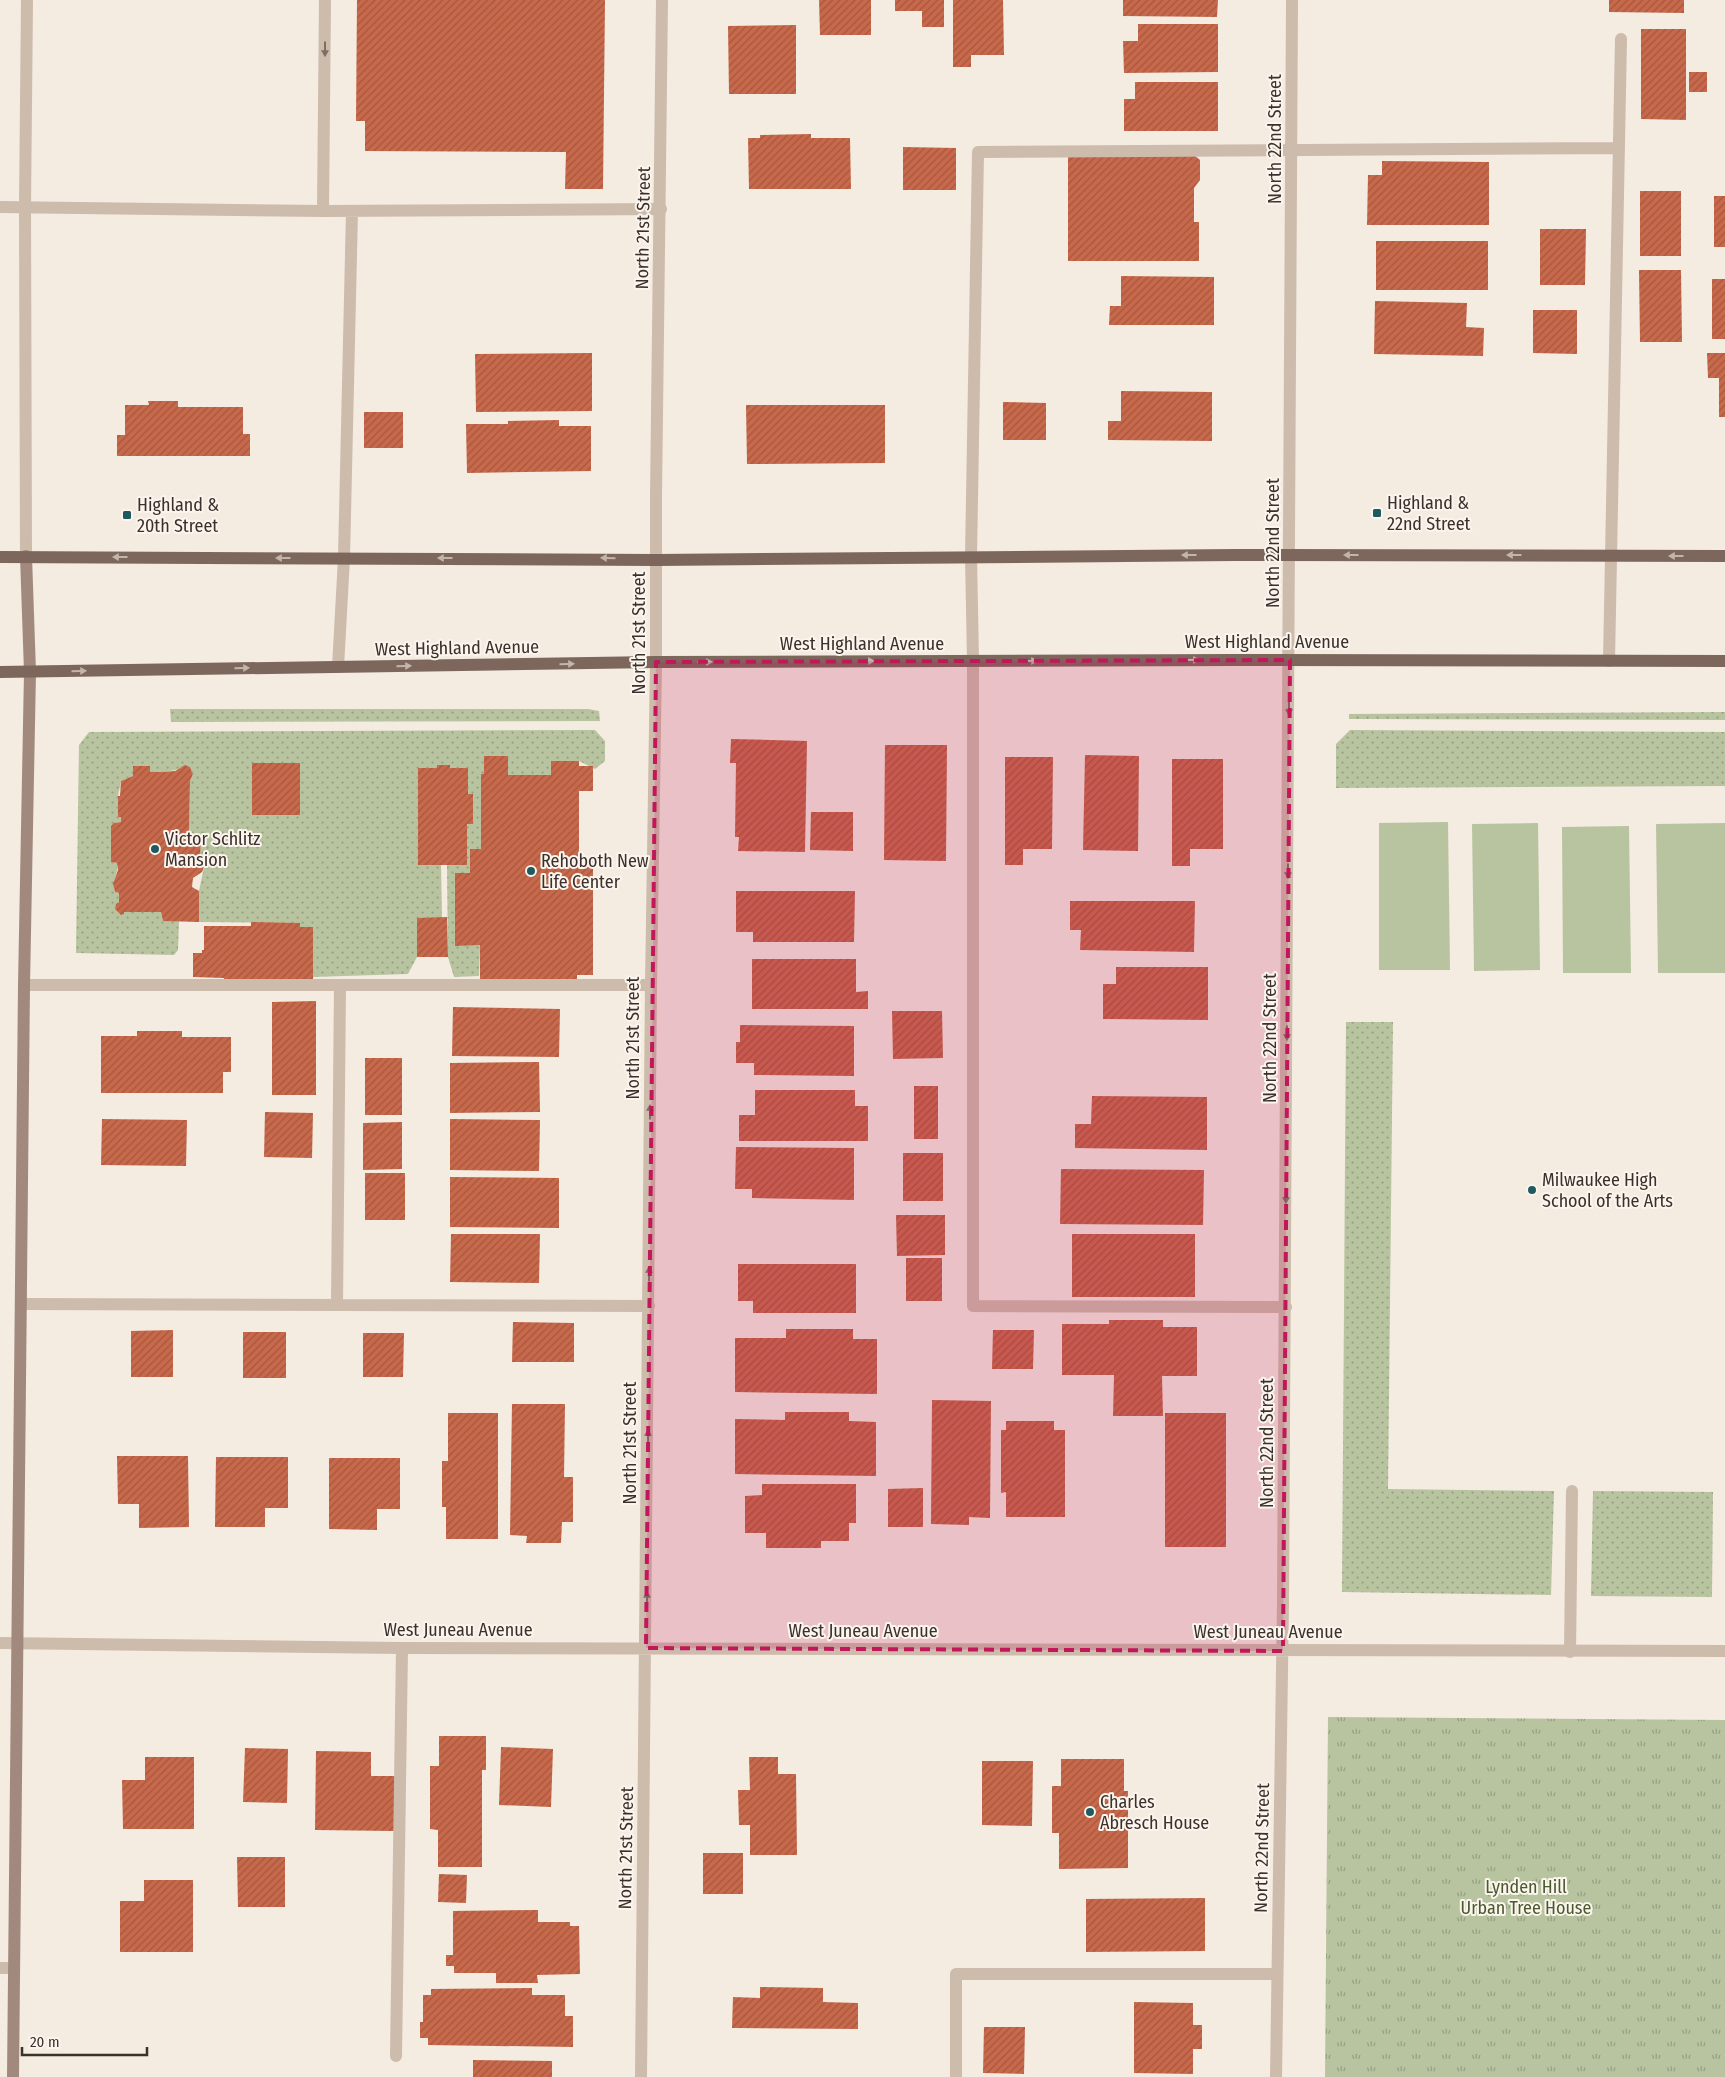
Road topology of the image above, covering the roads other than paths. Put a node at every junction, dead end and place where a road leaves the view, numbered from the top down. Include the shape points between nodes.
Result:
1 (27, 0) edge
2 (325, 0) edge
3 (662, 0) edge
4 (1292, 0) edge
5 (1621, 39) dead end
6 (1619, 148) junction
7 (1293, 151) junction
8 (0, 207) edge
9 (25, 207) junction
10 (661, 209) junction
11 (324, 211) junction
12 (352, 211) junction
13 (1291, 555) junction
14 (26, 556) junction
15 (971, 556) junction
16 (1612, 556) junction
17 (1725, 556) edge
18 (0, 557) edge
19 (344, 558) junction
20 (657, 560) junction
21 (1290, 660) junction
22 (973, 661) junction
23 (1609, 661) junction
24 (1725, 661) edge
25 (656, 662) junction
26 (338, 667) junction
27 (0, 672) edge
28 (30, 672) junction
29 (24, 985) junction
30 (340, 985) junction
31 (651, 985) junction
32 (21, 1304) junction
33 (337, 1305) junction
34 (648, 1306) junction
35 (1286, 1307) junction
36 (1572, 1491) dead end
37 (0, 1643) edge
38 (17, 1644) junction
39 (402, 1648) junction
40 (646, 1648) junction
41 (1283, 1651) junction
42 (1725, 1651) edge
43 (1570, 1652) junction
44 (0, 1968) edge
45 (14, 1968) junction
46 (1277, 1974) junction
47 (396, 2056) dead end
48 (13, 2077) edge
49 (641, 2077) edge
50 (956, 2077) edge
51 (1276, 2077) edge

1 - 9 street
2 -> 11 street
3 - 10 street, North 21st Street
4 - 7 street, North 22nd Street
5 - 6 street
6 - 7 street
6 - 16 street
7 - 13 street, North 22nd Street
7 - 15 street via 978,152
8 - 9 street
9 - 11 street
9 - 14 street
10 - 12 street
10 - 20 street, North 21st Street
11 - 12 street
12 - 19 street
13 -> 15 main road
16 -> 13 main road
13 - 21 street, North 22nd Street
14 - 18 main road
19 -> 14 main road
14 - 28 main road
15 - 20 main road
15 - 22 street
17 -> 16 main road
16 - 23 street
20 -> 19 main road
19 - 26 street
20 - 25 street, North 21st Street
22 -> 21 main road, West Highland Avenue
21 - 23 main road, West Highland Avenue
21 -> 35 street, North 22nd Street
25 -> 22 main road, West Highland Avenue
22 - 35 street via 973,1306
23 - 24 main road, West Highland Avenue
26 -> 25 main road, West Highland Avenue
25 - 31 street, North 21st Street
28 -> 26 main road, West Highland Avenue
27 - 28 main road, West Highland Avenue
28 - 29 main road
29 - 30 street
29 - 32 main road
30 - 31 street
30 - 33 street
34 -> 31 street, North 21st Street
32 - 33 street
32 - 38 main road
33 - 34 street
40 -> 34 street, North 21st Street
35 - 41 street, North 22nd Street
36 - 43 street
37 - 38 street, West Juneau Avenue
38 - 39 street, West Juneau Avenue
38 - 45 main road
39 - 40 street, West Juneau Avenue
39 - 47 street
40 - 41 street, West Juneau Avenue
40 - 49 street, North 21st Street
41 - 43 street, West Juneau Avenue
41 - 46 street, North 22nd Street
42 - 43 street, West Juneau Avenue
44 - 45 street
45 - 48 main road
46 - 50 street via 956,1974
46 - 51 street, North 22nd Street

